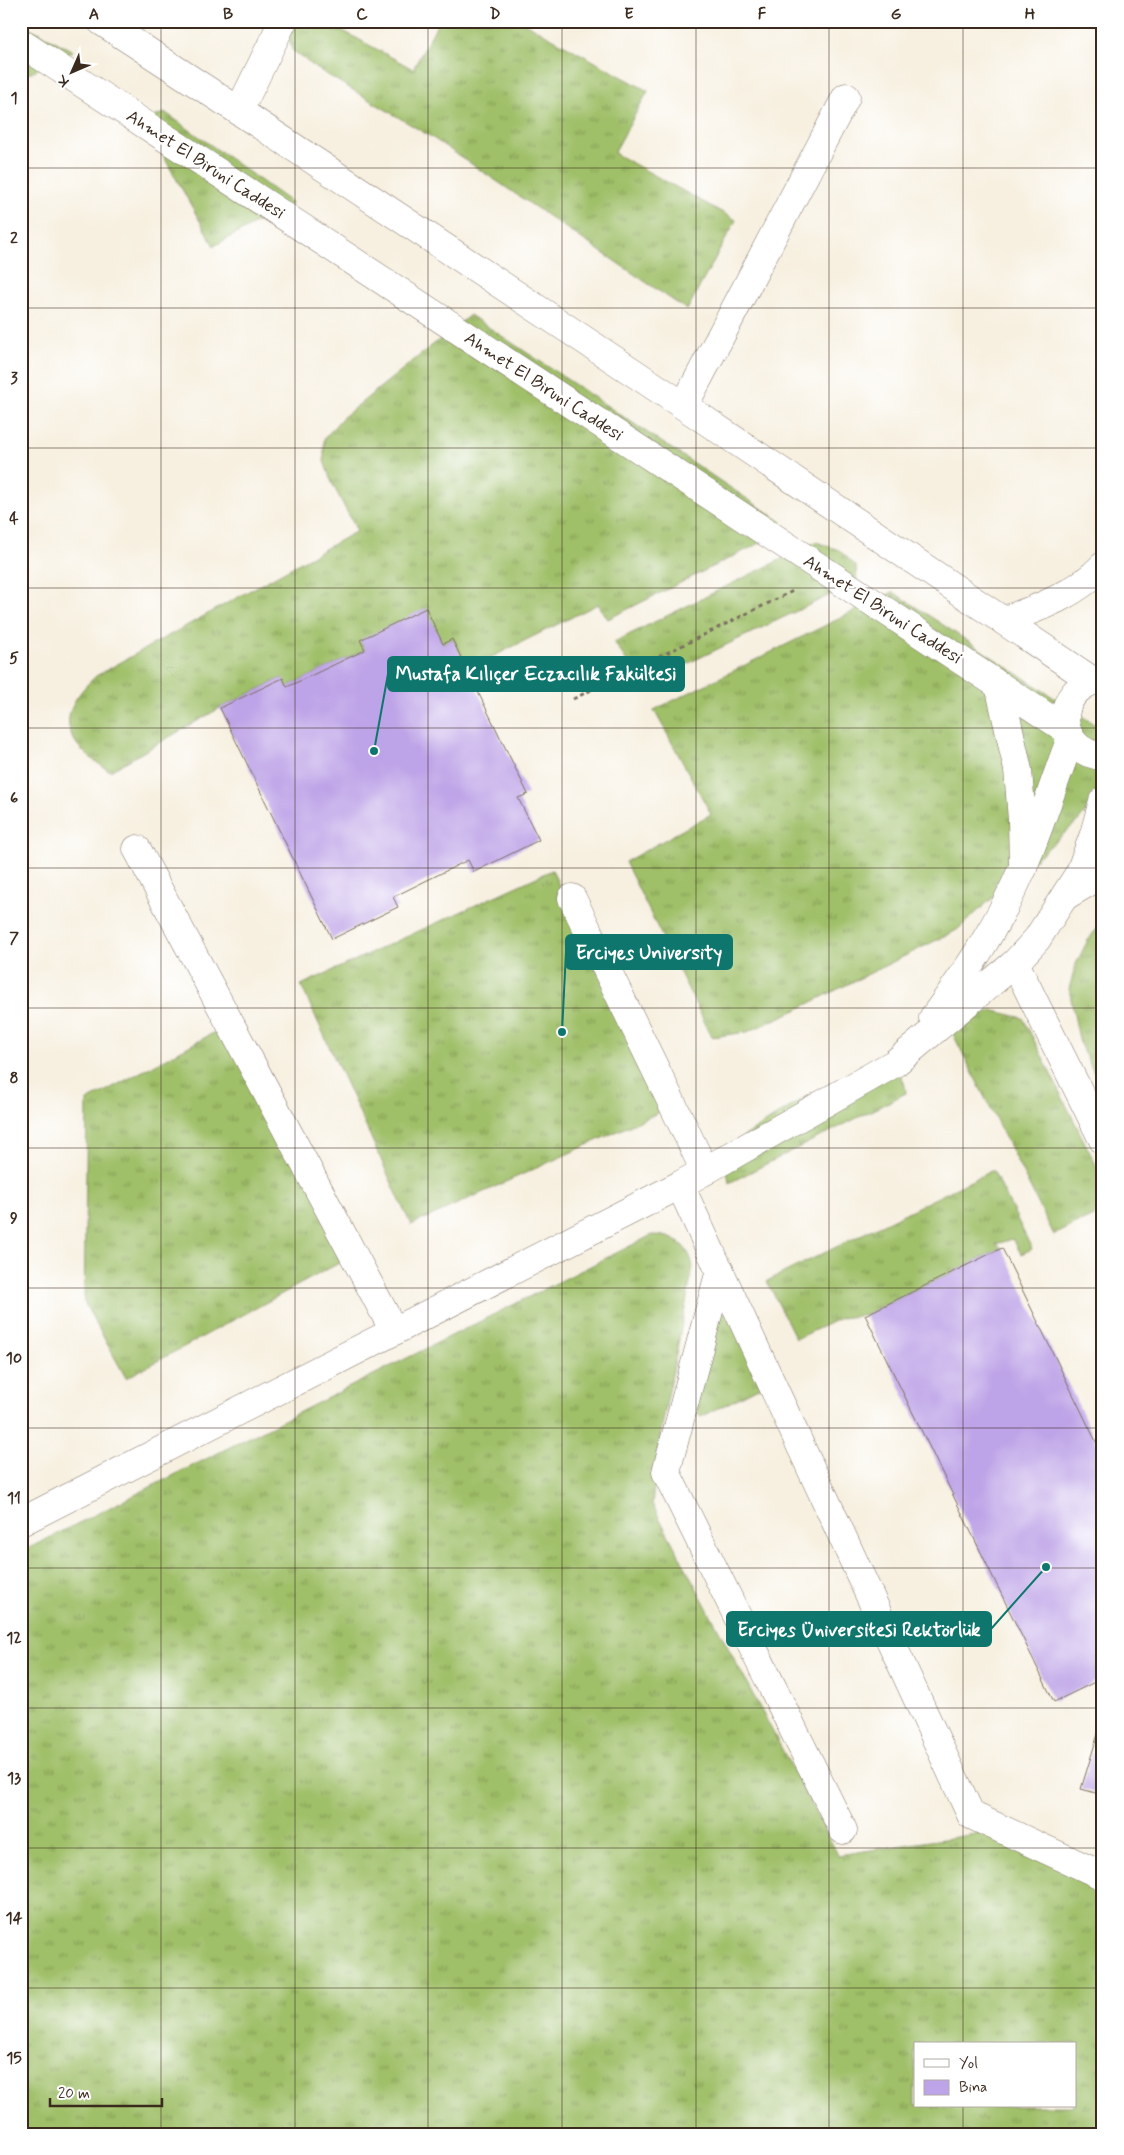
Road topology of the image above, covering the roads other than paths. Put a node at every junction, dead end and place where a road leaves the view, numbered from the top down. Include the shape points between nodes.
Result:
1 (100, 21) edge
2 (283, 21) edge
3 (21, 43) edge
4 (846, 97) dead end
5 (239, 111) junction
6 (684, 406) junction
7 (1103, 566) edge
8 (1004, 620) junction
9 (1100, 678) edge
10 (999, 685) junction
11 (1069, 734) junction
12 (1103, 756) edge
13 (1103, 801) edge
14 (137, 849) dead end
15 (1023, 869) junction
16 (1103, 874) edge
17 (1067, 895) junction
18 (572, 898) dead end
19 (1015, 963) junction
20 (895, 1063) junction
21 (1103, 1140) edge
22 (705, 1171) junction
23 (680, 1185) junction
24 (720, 1270) junction
25 (394, 1331) junction
26 (21, 1522) edge
27 (843, 1830) dead end
28 (1103, 1876) edge

1 - 5 street
2 - 5 street
3 - 10 street, Ahmet El Biruni Caddesi
4 - 6 street
5 - 6 street
6 - 8 street
7 - 8 street via 1067,594
8 - 9 street
9 - 11 street via 1085,684 1072,696 1065,712
10 - 11 street, Ahmet El Biruni Caddesi
10 - 15 street via 1018,770
11 - 12 street, Ahmet El Biruni Caddesi via 1083,751
11 - 15 street
13 - 17 street via 1080,872
14 - 25 street
15 - 20 street via 967,972
16 - 17 street
17 - 19 street via 1037,939
18 - 22 street
19 - 20 street
19 - 21 street
20 - 22 street
22 - 23 street
23 - 24 street
23 - 25 street
24 - 27 street via 666,1472
24 - 28 street via 971,1815
25 - 26 street

